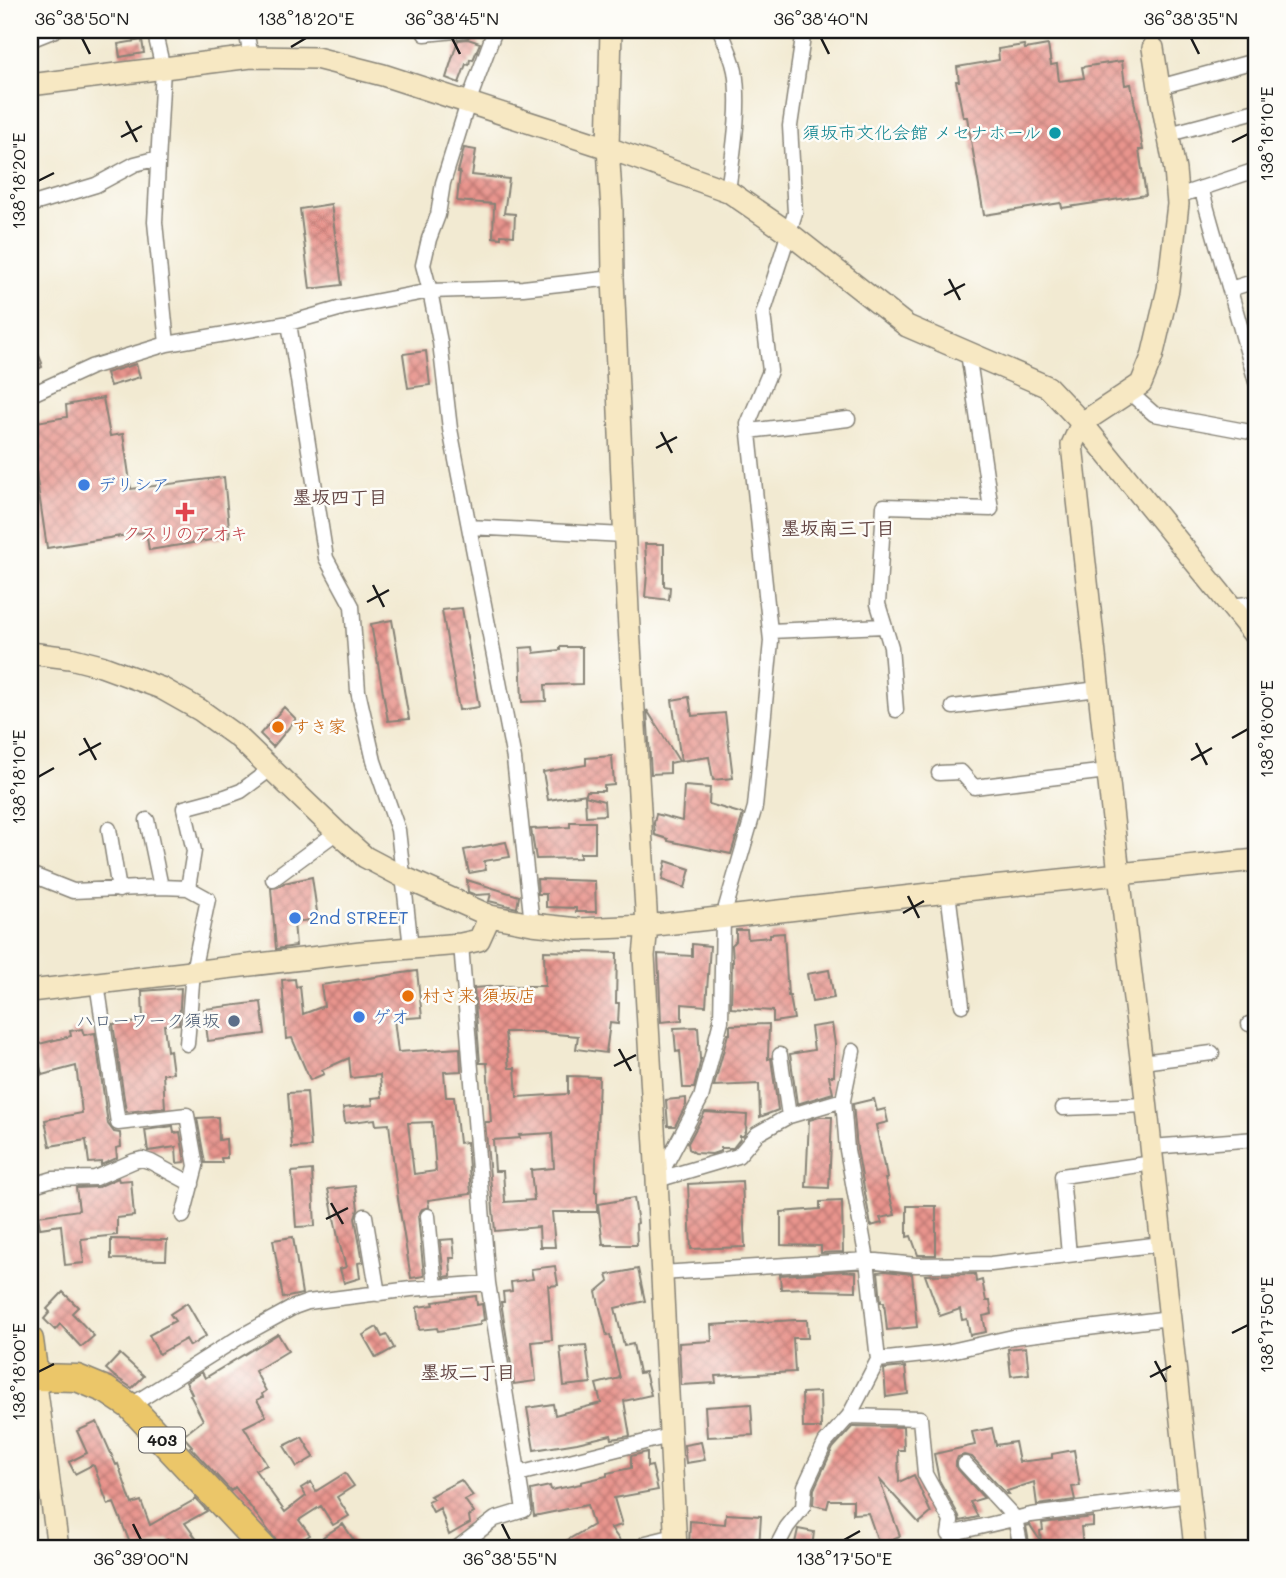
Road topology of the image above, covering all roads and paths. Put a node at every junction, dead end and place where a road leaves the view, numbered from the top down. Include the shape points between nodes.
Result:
1 (55, 30) edge
2 (154, 30) edge
3 (246, 30) edge
4 (465, 30) edge
5 (495, 30) edge
6 (611, 30) edge
7 (720, 30) edge
8 (804, 30) edge
9 (425, 34) dead end
10 (1153, 39) edge
11 (30, 40) edge
12 (251, 57) junction
13 (1251, 62) dead end
14 (163, 68) junction
15 (30, 85) edge
16 (1158, 86) junction
17 (468, 103) junction
18 (1256, 111) edge
19 (1169, 134) junction
20 (608, 148) junction
21 (158, 158) junction
22 (1256, 170) edge
23 (1200, 188) junction
24 (728, 191) junction
25 (1178, 196) junction
26 (30, 205) edge
27 (789, 233) junction
28 (613, 278) junction
29 (1256, 281) edge
30 (1230, 289) junction
31 (430, 290) junction
32 (289, 323) junction
33 (167, 344) junction
34 (968, 352) junction
35 (1256, 382) edge
36 (1129, 393) junction
37 (30, 395) edge
38 (848, 419) dead end
39 (1082, 422) junction
40 (749, 431) junction
41 (1256, 433) edge
42 (469, 527) junction
43 (624, 536) junction
44 (1256, 603) edge
45 (1230, 606) junction
46 (884, 626) junction
47 (770, 631) junction
48 (1256, 637) edge
49 (30, 653) edge
50 (1098, 689) junction
51 (953, 707) dead end
52 (897, 710) dead end
53 (272, 768) junction
54 (1108, 771) junction
55 (939, 773) dead end
56 (147, 821) dead end
57 (109, 830) dead end
58 (337, 832) junction
59 (1256, 860) edge
60 (30, 874) edge
61 (1119, 874) junction
62 (402, 877) junction
63 (273, 880) dead end
64 (161, 887) junction
65 (188, 888) junction
66 (119, 890) junction
67 (948, 891) junction
68 (490, 916) junction
69 (723, 917) junction
70 (532, 924) junction
71 (647, 926) junction
72 (461, 944) junction
73 (411, 948) junction
74 (193, 971) junction
75 (97, 983) junction
76 (30, 991) edge
77 (962, 1006) dead end
78 (187, 1044) dead end
79 (853, 1051) dead end
80 (1212, 1054) dead end
81 (780, 1055) dead end
82 (1142, 1062) junction
83 (843, 1100) junction
84 (1147, 1105) junction
85 (1063, 1108) dead end
86 (789, 1116) junction
87 (1256, 1139) edge
88 (1152, 1155) junction
89 (657, 1180) junction
90 (192, 1184) junction
91 (30, 1186) edge
92 (183, 1216) dead end
93 (365, 1216) dead end
94 (428, 1216) dead end
95 (1162, 1244) junction
96 (1069, 1255) junction
97 (867, 1260) junction
98 (661, 1273) junction
99 (488, 1283) junction
100 (435, 1287) junction
101 (378, 1294) junction
102 (1170, 1318) junction
103 (30, 1340) edge
104 (878, 1360) junction
105 (32, 1377) edge
106 (130, 1406) junction
107 (849, 1416) junction
108 (669, 1436) junction
109 (965, 1464) dead end
110 (518, 1474) junction
111 (1190, 1494) junction
112 (1015, 1518) junction
113 (949, 1534) junction
114 (675, 1542) edge
115 (1019, 1547) edge
116 (58, 1548) edge
117 (263, 1548) edge
118 (457, 1548) edge
119 (645, 1548) edge
120 (776, 1548) edge
121 (961, 1548) edge
122 (1195, 1548) edge

1 - 11 street
2 - 14 street
3 - 12 street
4 - 9 street
5 - 17 street
6 - 20 street
7 - 24 street via 735,72 735,134
8 - 27 street via 790,126 795,213
10 - 16 street
12 - 14 street
12 - 17 street via 316,58
13 - 16 street
14 - 15 street
14 - 21 street
16 - 19 street
17 - 20 street
17 - 31 street via 423,265
18 - 19 street
19 - 25 street
20 - 24 street
20 - 28 street
21 - 26 street via 135,164 96,185
21 - 33 street via 155,222
22 - 23 street
23 - 25 street
23 - 30 street
24 - 27 street
25 - 36 street via 1168,289 1152,357 1140,383
27 - 34 street via 906,326
27 - 40 street via 763,314 770,371
28 - 31 street via 523,288
28 - 43 street
29 - 30 street
30 - 35 street
31 - 32 street via 342,307
31 - 42 street
32 - 33 street
32 - 62 street via 326,558 352,606 358,691 374,761 398,830
33 - 37 street via 91,368
34 - 39 street via 1048,387
34 - 46 street via 991,509 884,506 878,604
36 - 39 street
36 - 41 street via 1154,414
38 - 40 street
39 - 45 street
39 - 50 street via 1072,445
40 - 47 street
42 - 43 street
42 - 70 street via 514,759
43 - 71 street
44 - 45 street
45 - 48 street
46 - 47 street
46 - 52 street via 891,647
47 - 69 street via 755,807
49 - 53 street via 102,666 161,688 239,738
50 - 51 street
50 - 54 street
53 - 58 street
53 - 65 street via 241,791 184,808 194,850
54 - 55 street via 974,787 961,772
54 - 61 street
56 - 64 street
57 - 66 street
58 - 62 street via 365,857
58 - 63 street
59 - 61 street
60 - 66 street via 73,891
61 - 67 street
61 - 82 street
62 - 68 street
62 - 73 street
64 - 65 street
64 - 66 street
65 - 74 street via 208,899
67 - 69 street
67 - 77 street
68 - 70 street
68 - 72 street via 479,940
69 - 71 street
69 - 89 street via 721,1021 701,1098
70 - 71 street via 578,929
71 - 89 street via 643,956
72 - 73 street
72 - 99 street
73 - 74 street
74 - 75 street
74 - 78 street
75 - 76 street
75 - 90 street via 118,1123 187,1115 196,1166
79 - 83 street
80 - 82 street
81 - 86 street
82 - 84 street
83 - 86 street
83 - 97 street
84 - 85 street
84 - 88 street
86 - 89 street via 757,1134 738,1156
87 - 88 street
88 - 95 street
88 - 96 street via 1062,1176
89 - 98 street
90 - 91 street via 142,1160 95,1178 53,1179
90 - 92 street
93 - 101 street
94 - 100 street
95 - 96 street
95 - 102 street
96 - 97 street via 991,1264
97 - 98 street
97 - 104 street
98 - 108 street
99 - 100 street
99 - 110 street
100 - 101 street
101 - 106 street via 294,1307
102 - 104 street via 1013,1337 942,1353
102 - 111 street
103 - 105 highway
104 - 107 street
105 - 106 highway, 403 via 77,1378
105 - 116 street
106 - 117 highway, 403
107 - 113 street via 920,1418 925,1474 951,1521
107 - 120 street via 825,1443 806,1486 803,1507
108 - 110 street
108 - 114 street
109 - 112 street
110 - 118 street via 524,1510 495,1519
111 - 112 street
111 - 122 street
112 - 113 street
112 - 115 street
113 - 121 street
114 - 119 street via 646,1543

